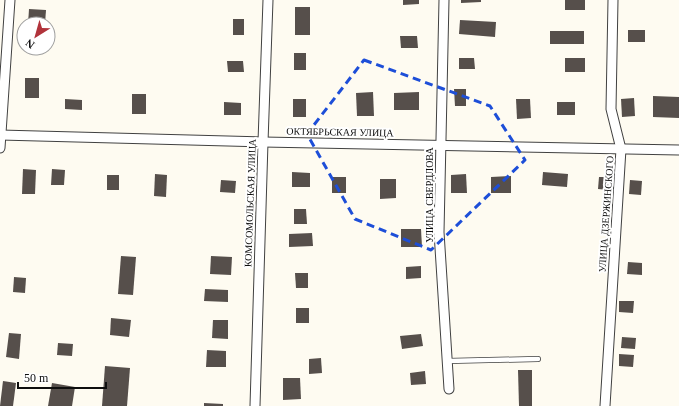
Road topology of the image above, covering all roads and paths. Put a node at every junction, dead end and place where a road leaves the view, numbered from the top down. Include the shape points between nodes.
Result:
1 (10, 0) edge
2 (268, 0) edge
3 (444, 0) edge
4 (613, 0) edge
5 (1, 135) edge
6 (263, 142) junction
7 (440, 146) junction
8 (0, 148) edge
9 (621, 149) junction
10 (679, 150) edge
11 (538, 359) dead end
12 (448, 361) junction
13 (449, 389) dead end
14 (255, 406) edge
15 (605, 406) edge

1 - 5 street
2 - 6 street, КОМСОМОЛЬСКАЯ УЛИЦА
3 - 7 street, УЛИЦА СВЕРДЛОВА
4 - 9 street, УЛИЦА ДЗЕРЖИНСКОГО via 611,109
5 - 6 street, ОКТЯБРЬСКАЯ УЛИЦА
5 - 8 street
6 - 7 street, ОКТЯБРЬСКАЯ УЛИЦА
6 - 14 street, КОМСОМОЛЬСКАЯ УЛИЦА
7 - 9 street, ОКТЯБРЬСКАЯ УЛИЦА
7 - 12 street, УЛИЦА СВЕРДЛОВА via 439,232
9 - 10 street, ОКТЯБРЬСКАЯ УЛИЦА
9 - 15 street, УЛИЦА ДЗЕРЖИНСКОГО
11 - 12 lane
12 - 13 street, УЛИЦА СВЕРДЛОВА

